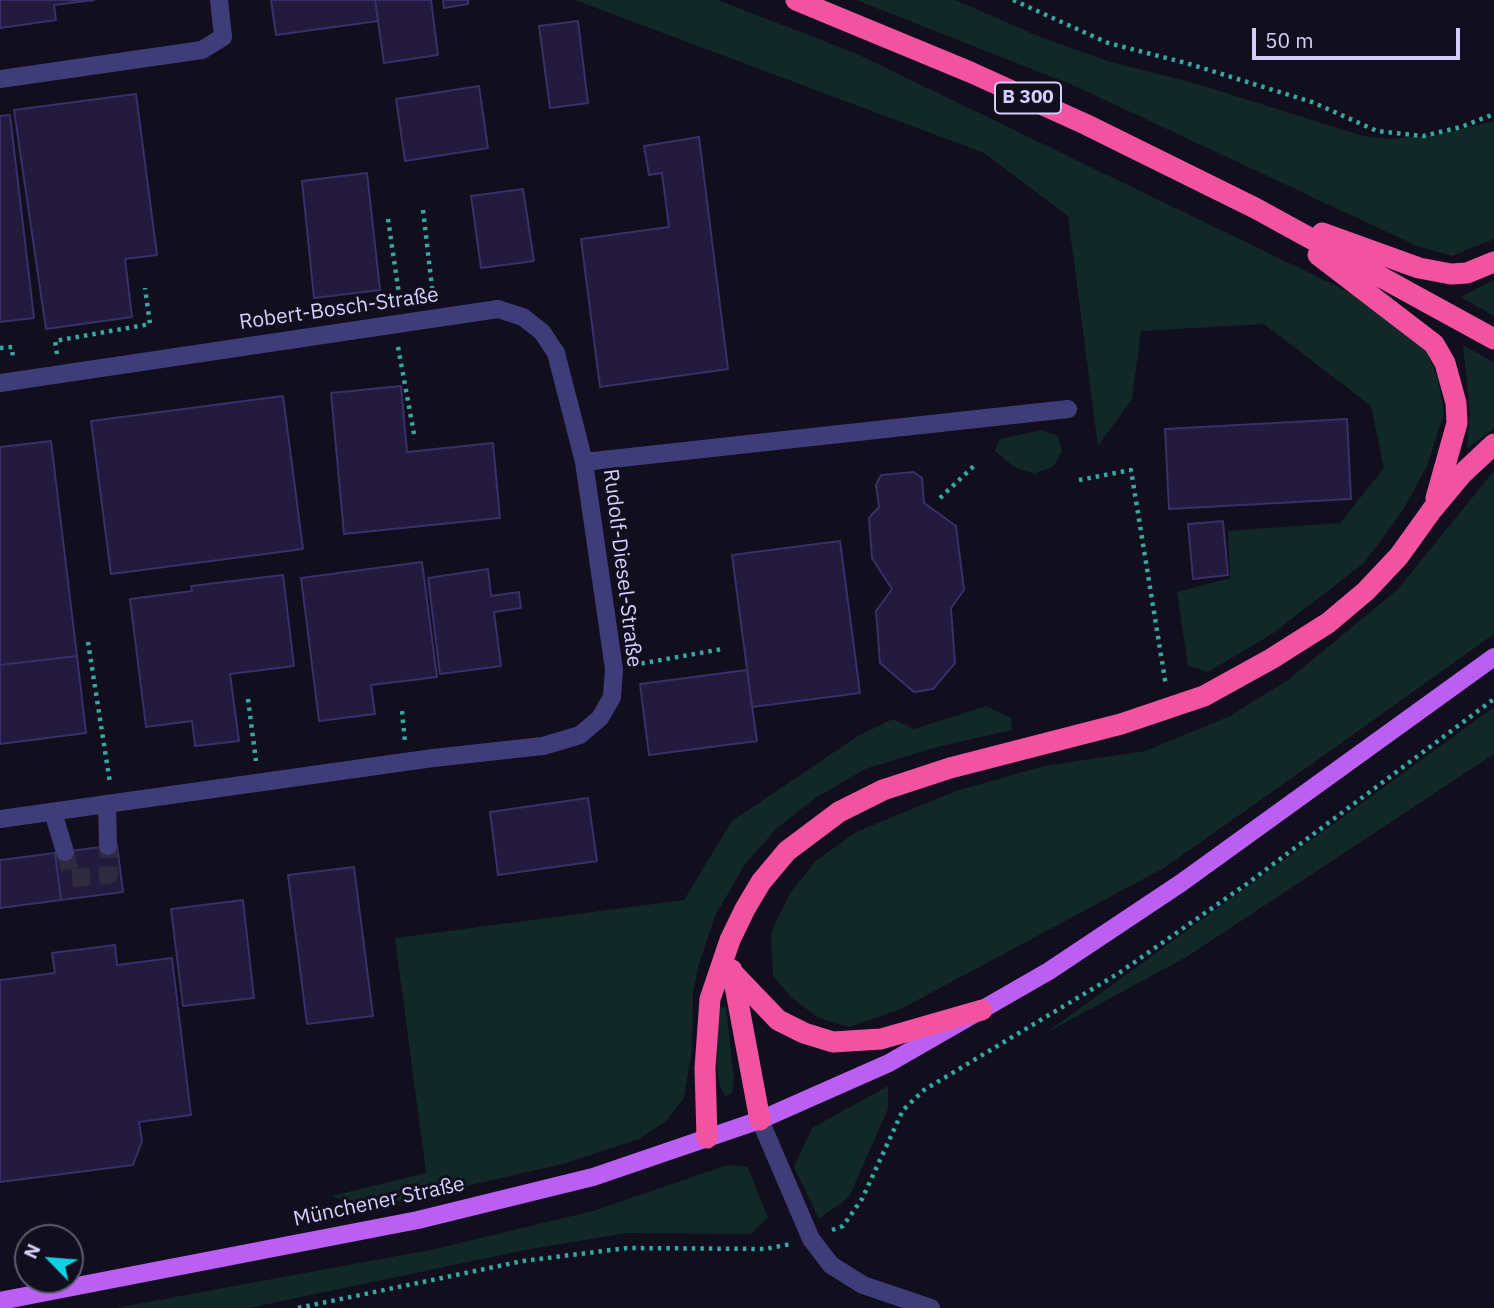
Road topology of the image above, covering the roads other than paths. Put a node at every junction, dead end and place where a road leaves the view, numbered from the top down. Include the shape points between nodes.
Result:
1 (219, 0) edge
2 (796, 0) edge
3 (0, 79) edge
4 (1255, 208) junction
5 (1494, 262) edge
6 (1494, 339) edge
7 (0, 383) edge
8 (1068, 409) dead end
9 (1494, 444) edge
10 (584, 462) junction
11 (1432, 510) junction
12 (1494, 657) edge
13 (110, 804) junction
14 (53, 812) junction
15 (0, 819) edge
16 (108, 846) tunnel mouth
17 (65, 852) tunnel mouth
18 (730, 940) junction
19 (733, 972) junction
20 (982, 1010) junction
21 (760, 1120) junction
22 (706, 1138) junction
23 (0, 1301) edge
24 (931, 1308) edge

1 - 3 street via 223,37 202,50
2 - 4 highway, B 300 via 1085,124
4 - 5 highway via 1419,268 1467,273
4 - 6 highway, B 300
4 - 11 highway via 1434,344 1445,363 1457,423
7 - 10 street, Robert-Bosch-Straße via 498,309 523,317 542,332 556,353
8 - 10 street, Rudolf-Diesel-Straße
9 - 11 highway
10 - 13 street, Rudolf-Diesel-Straße via 614,669 612,697 600,718 580,735 543,746
11 - 18 highway via 1399,556 1328,624 1204,696 1121,724 950,768 883,790 839,812 787,852 761,882
12 - 20 main road, Münchener Straße via 1181,883
13 - 14 street, Rudolf-Diesel-Straße
13 - 16 street
14 - 15 street, Rudolf-Diesel-Straße
14 - 17 street
18 - 19 highway
18 - 22 highway via 710,999
19 - 20 highway via 778,1020 833,1042 881,1039
19 - 21 highway
20 - 21 main road, Münchener Straße via 889,1063
21 - 22 main road, Münchener Straße
21 - 24 street via 811,1239 831,1265 863,1285
22 - 23 main road, Münchener Straße via 593,1177 418,1220

